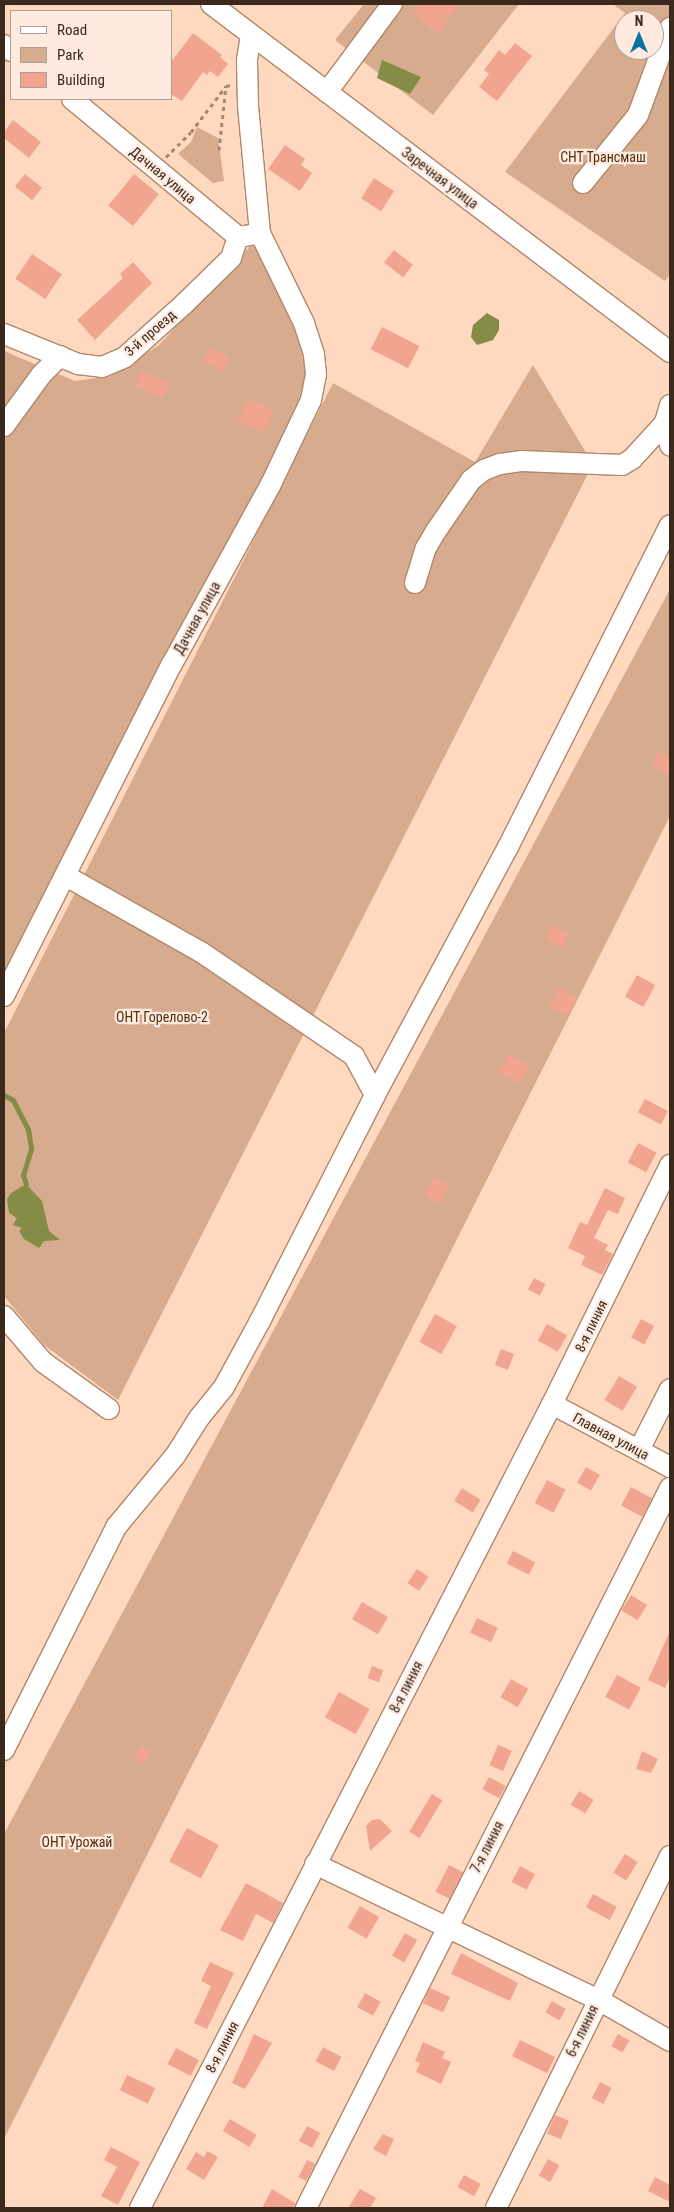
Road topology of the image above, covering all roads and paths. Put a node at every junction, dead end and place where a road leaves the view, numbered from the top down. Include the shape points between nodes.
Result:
1 (211, 4) edge
2 (392, 4) edge
3 (670, 28) edge
4 (251, 35) junction
5 (247, 82) junction
6 (226, 86) junction
7 (326, 92) junction
8 (73, 100) edge
9 (219, 150) dead end
10 (156, 169) junction
11 (583, 183) dead end
12 (260, 233) junction
13 (238, 237) junction
14 (4, 334) edge
15 (670, 352) edge
16 (60, 356) junction
17 (668, 414) edge
18 (4, 426) edge
19 (670, 445) edge
20 (670, 525) edge
21 (415, 583) dead end
22 (66, 876) junction
23 (4, 996) edge
24 (375, 1095) junction
25 (670, 1165) edge
26 (4, 1316) edge
27 (670, 1389) edge
28 (552, 1404) junction
29 (109, 1409) dead end
30 (639, 1450) junction
31 (670, 1467) edge
32 (670, 1488) edge
33 (4, 1750) edge
34 (670, 1856) edge
35 (315, 1864) junction
36 (447, 1925) junction
37 (598, 1999) junction
38 (670, 2041) edge
39 (140, 2208) edge
40 (306, 2208) edge
41 (496, 2208) edge

1 - 4 street, Заречная улица
2 - 7 street
3 - 11 street via 638,115
4 - 5 street, Дачная улица
4 - 7 street, Заречная улица
5 - 6 path
5 - 12 street, Дачная улица
6 - 9 path
6 - 10 path via 191,132
7 - 15 street, Заречная улица
8 - 10 street, Дачная улица
10 - 13 street, Дачная улица
12 - 13 street
12 - 22 street, Дачная улица via 304,323 316,374 311,400 270,486 172,664
13 - 16 street, 3-й проезд via 231,258 124,357 102,367 78,364
14 - 16 street, 3-й проезд
16 - 18 street via 41,375
17 - 19 street
17 - 21 street via 632,459 622,465 521,462 484,470 471,480 436,531
20 - 24 street via 512,838
22 - 23 street, Дачная улица
22 - 24 street via 201,952 354,1056
24 - 33 street via 224,1387 175,1456 116,1527
25 - 28 street, 8-я линия
26 - 29 street via 43,1362
27 - 30 street
28 - 30 street, Главная улица
28 - 35 street, 8-я линия
30 - 31 street, Главная улица
32 - 36 street, 7-я линия
34 - 37 street, 6-я линия
35 - 36 street
35 - 39 street, 8-я линия
36 - 37 street
36 - 40 street, 7-я линия
37 - 38 street
37 - 41 street, 6-я линия

